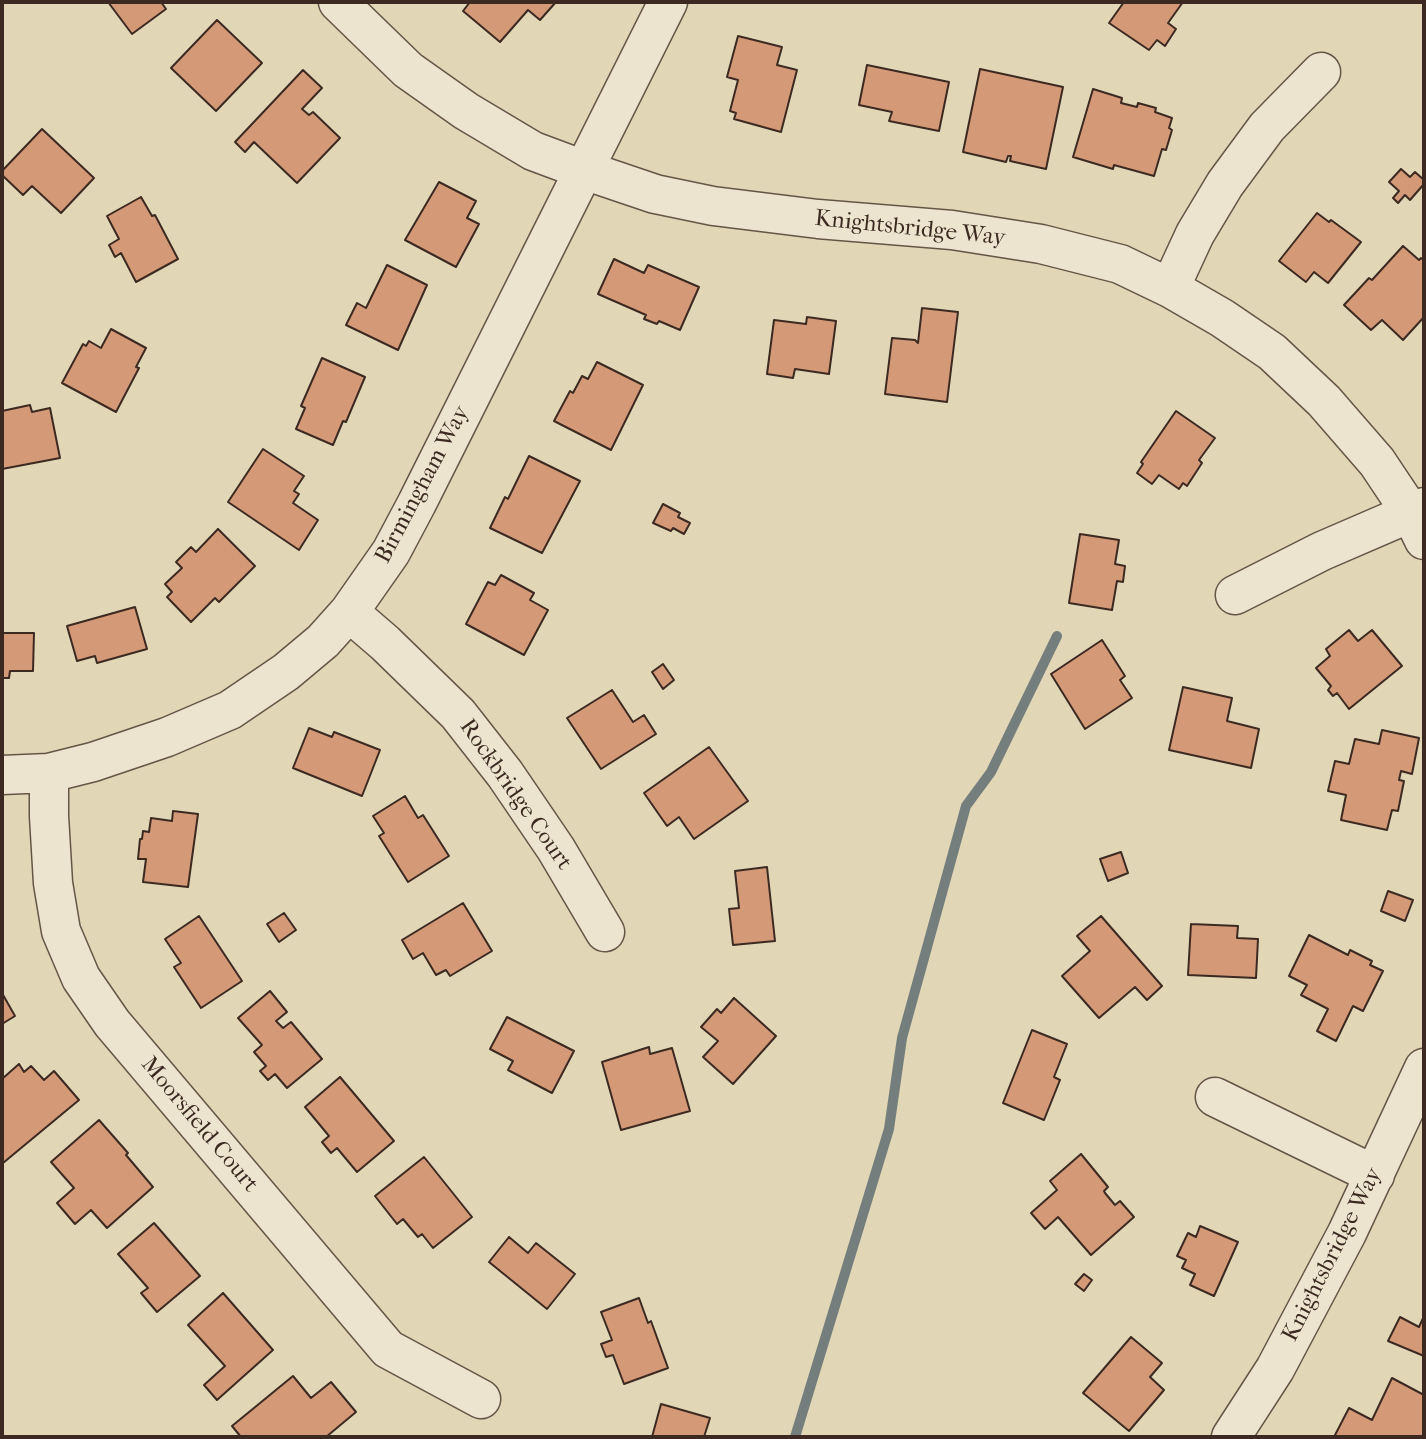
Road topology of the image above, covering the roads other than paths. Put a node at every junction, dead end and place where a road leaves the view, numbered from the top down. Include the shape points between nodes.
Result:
1 (338, 2) edge
2 (668, 2) edge
3 (1321, 72) dead end
4 (584, 170) junction
5 (1170, 288) junction
6 (1420, 520) edge
7 (1236, 595) dead end
8 (349, 612) junction
9 (49, 773) junction
10 (2, 775) edge
11 (605, 932) dead end
12 (1424, 1068) edge
13 (1215, 1097) dead end
14 (1375, 1175) junction
15 (481, 1399) dead end
16 (1231, 1437) edge

1 - 4 street, Knightsbridge Way via 408,70 466,111 533,151
2 - 4 street, Birmingham Way
3 - 5 street via 1267,127 1225,184
4 - 5 street, Knightsbridge Way via 655,194 713,206 952,230 1041,244 1120,264
4 - 8 street, Birmingham Way via 391,552
5 - 6 street, Knightsbridge Way via 1272,352 1324,401
6 - 7 street via 1322,551
8 - 9 street, Birmingham Way via 324,641 230,710 167,737
8 - 11 street, Rockbridge Court via 458,714 556,849
9 - 10 street, Birmingham Way
9 - 15 street, Moorsfield Court via 53,883 61,931 81,978 112,1024 388,1349
12 - 14 street, Knightsbridge Way
13 - 14 street
14 - 16 street, Knightsbridge Way via 1275,1368

